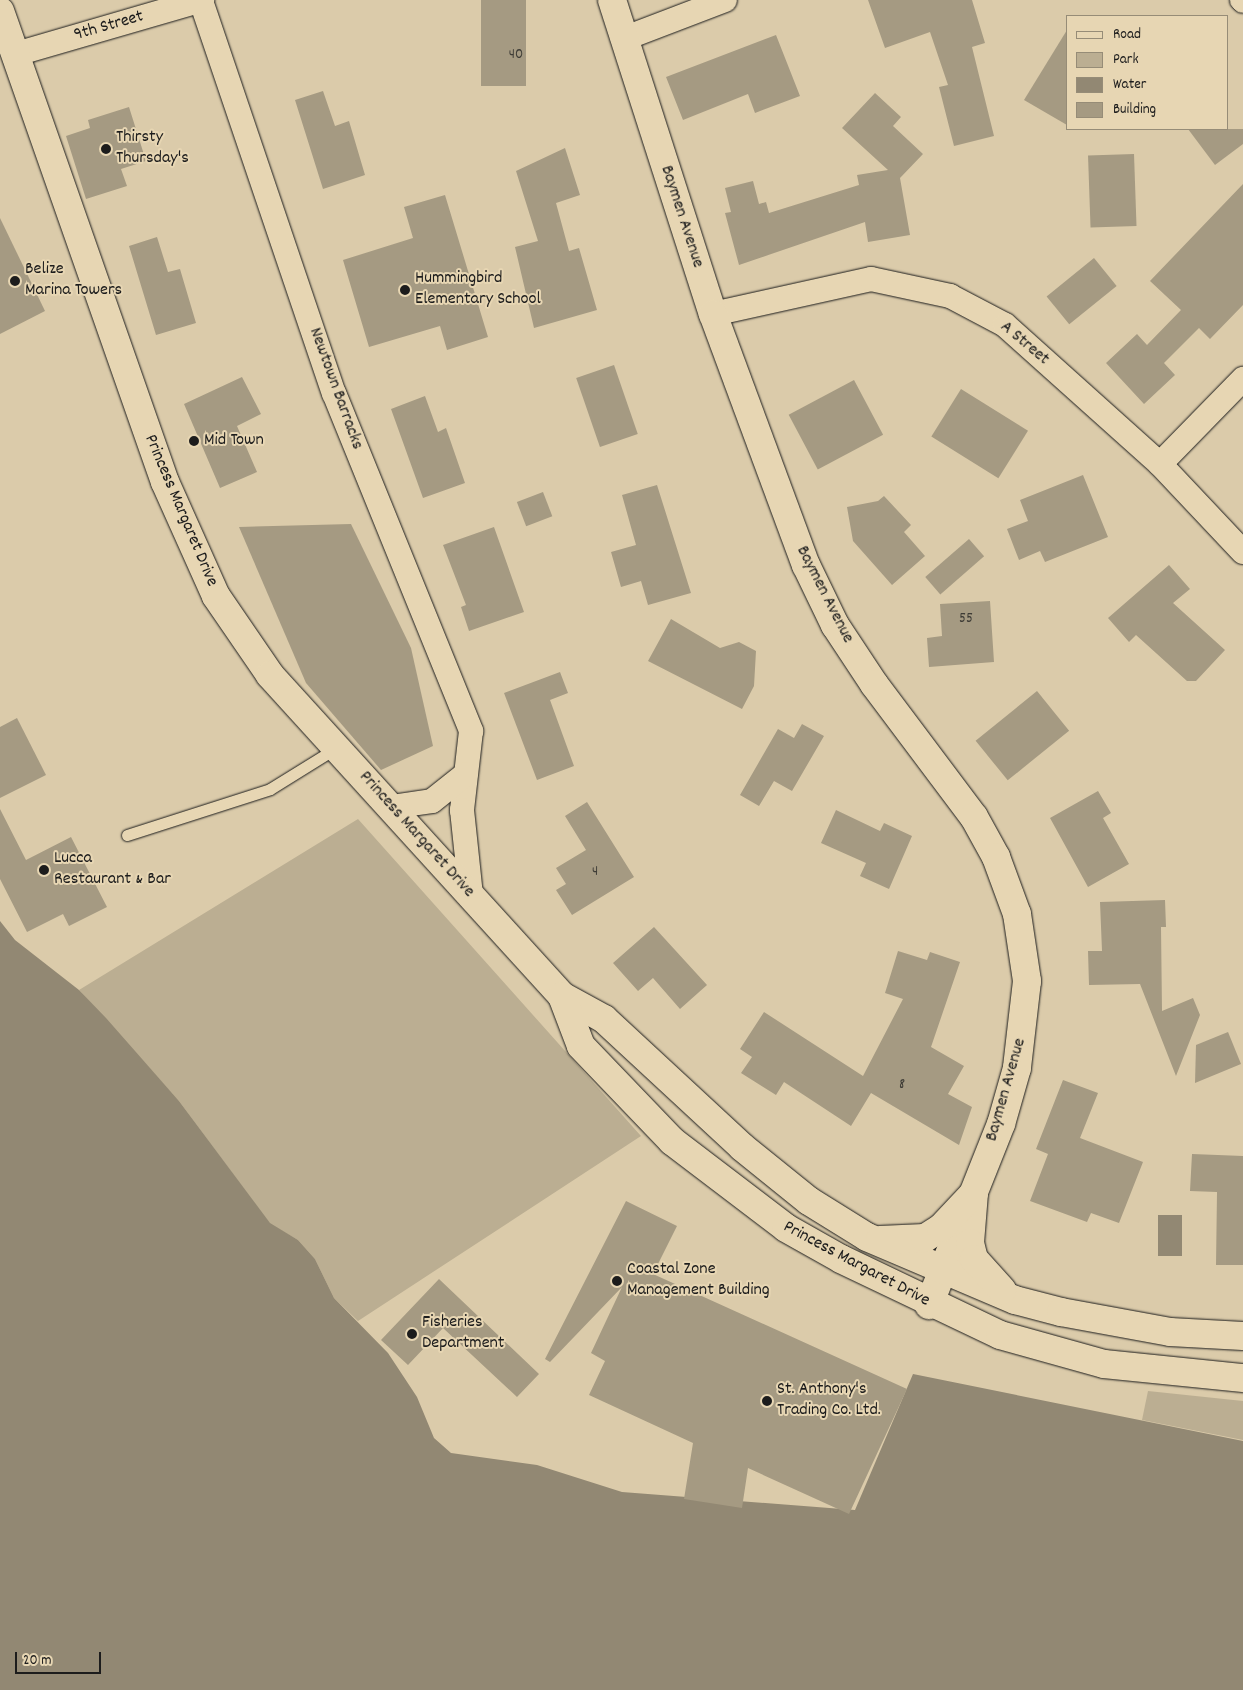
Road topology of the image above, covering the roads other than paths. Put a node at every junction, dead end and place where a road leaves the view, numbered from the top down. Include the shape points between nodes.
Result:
1 (612, 0) edge
2 (725, 0) edge
3 (201, 1) edge
4 (0, 11) edge
5 (623, 39) junction
6 (16, 54) junction
7 (713, 314) junction
8 (1243, 379) edge
9 (1160, 464) junction
10 (1243, 552) edge
11 (336, 748) junction
12 (466, 774) junction
13 (392, 807) junction
14 (127, 835) dead end
15 (471, 896) junction
16 (562, 996) junction
17 (974, 1192) junction
18 (867, 1238) junction
19 (943, 1271) junction
20 (1015, 1300) junction
21 (930, 1305) junction
22 (1243, 1336) edge
23 (1243, 1378) edge

1 - 5 main road, Baymen Avenue
2 - 5 street
3 - 6 street, 9th Street
3 - 12 street, Newtown Barracks via 334,393 471,731
4 - 6 main road, Princess Margaret Drive
5 - 7 main road, Baymen Avenue
6 - 11 main road, Princess Margaret Drive via 190,544 216,596 270,675
7 - 9 street, A Street via 871,279 950,296 1005,325
7 - 17 main road, Baymen Avenue via 779,497 835,625 974,817 996,857 1017,914 1027,982 1022,1040 1001,1124
8 - 9 street
9 - 10 street, A Street
11 - 13 main road, Princess Margaret Drive
11 - 14 lane via 270,789
12 - 13 street via 432,801 412,807
12 - 15 street, Newtown Barracks via 462,836
13 - 15 main road, Princess Margaret Drive
15 - 16 main road, Princess Margaret Drive
16 - 18 main road, Princess Margaret Drive via 604,1019 742,1148 810,1201
16 - 21 main road, Princess Margaret Drive via 581,1046 619,1090 706,1170 786,1228
17 - 18 main road via 941,1228 925,1238 890,1242
17 - 19 main road, Baymen Avenue
17 - 20 main road via 970,1243 974,1259 993,1284
18 - 19 main road, Princess Margaret Drive
19 - 20 main road, Princess Margaret Drive
19 - 21 main road, Baymen Avenue
20 - 22 main road, Princess Margaret Drive via 1113,1324
21 - 23 main road, Princess Margaret Drive via 1000,1335 1104,1364

